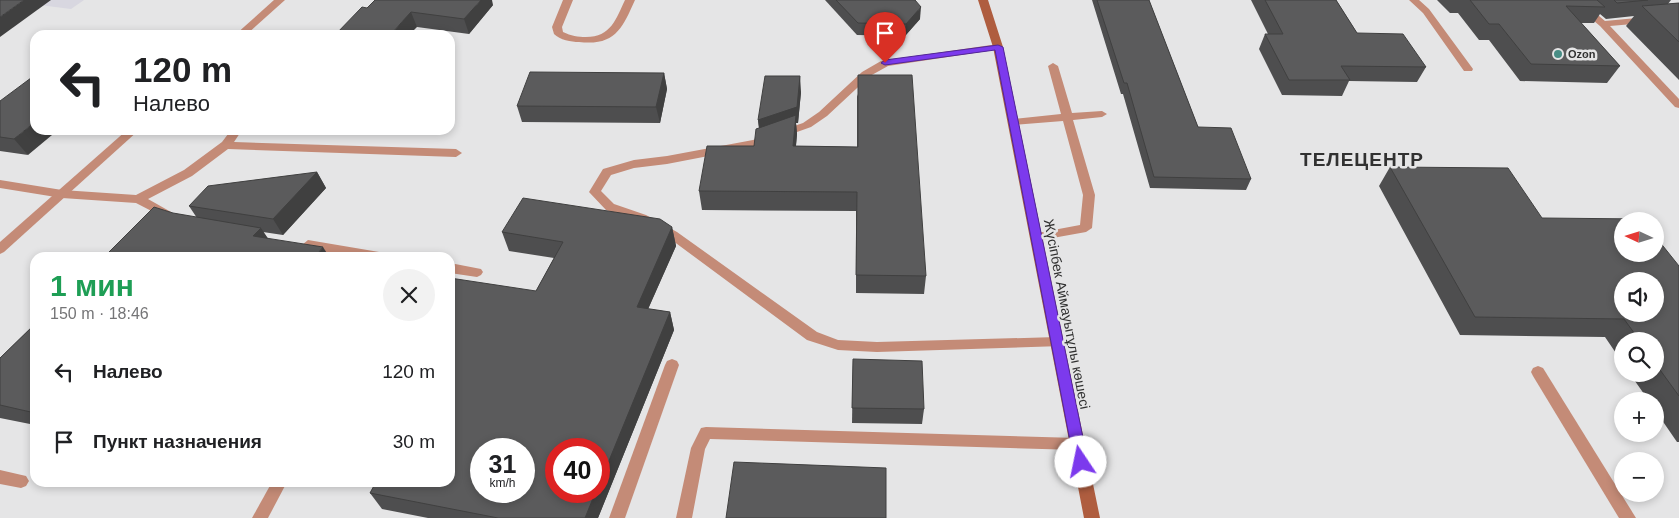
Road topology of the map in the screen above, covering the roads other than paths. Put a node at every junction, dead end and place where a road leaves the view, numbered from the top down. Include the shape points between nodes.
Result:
1 (280, 0) edge
2 (568, 0) edge
3 (630, 0) edge
4 (983, 0) edge
5 (1414, 0) edge
6 (1574, 0) edge
7 (1679, 17) edge
8 (1603, 24) junction
9 (246, 30) edge
10 (998, 47) junction
11 (1053, 66) dead end
12 (1468, 69) dead end
13 (1679, 105) edge
14 (1102, 114) dead end
15 (1067, 117) junction
16 (1013, 122) junction
17 (128, 135) edge
18 (233, 135) edge
19 (226, 144) junction
20 (456, 153) dead end
21 (0, 184) edge
22 (62, 194) junction
23 (138, 199) junction
24 (179, 221) edge
25 (1036, 236) junction
26 (291, 242) edge
27 (0, 249) edge
28 (350, 252) edge
29 (455, 269) edge
30 (477, 272) dead end
31 (1057, 342) junction
32 (672, 365) dead end
33 (1538, 372) dead end
34 (1077, 444) junction
35 (0, 477) edge
36 (21, 480) dead end
37 (277, 487) edge
38 (260, 518) edge
39 (616, 518) edge
40 (684, 518) edge
41 (1092, 518) edge
42 (1628, 518) edge

1 - 9 street
2 - 3 street via 557,27 559,34 567,39 599,40 616,30
4 - 10 street, Жүсіпбек Аймауытұлы көшесі
5 - 12 street via 1426,11
6 - 8 street
7 - 8 street
8 - 13 street
10 - 16 street, Жүсіпбек Аймауытұлы көшесі
10 - 31 street via 885,63 866,74 807,125 755,143 634,164 607,172 595,192 610,208 642,218 673,235 812,336 838,345 877,347
11 - 15 street
14 - 15 street
15 - 16 street
15 - 25 street via 1089,195 1086,228
16 - 25 street, Жүсіпбек Аймауытұлы көшесі
17 - 22 street
18 - 19 street
19 - 20 street
19 - 23 street via 188,174
21 - 22 street
22 - 23 street
22 - 27 street
23 - 24 street
25 - 31 street, Жүсіпбек Аймауытұлы көшесі
26 - 28 street
29 - 30 street
31 - 34 street, Жүсіпбек Аймауытұлы көшесі
32 - 39 street
33 - 42 street
34 - 40 street via 706,433 698,448
34 - 41 street, Жүсіпбек Аймауытұлы көшесі
35 - 36 street
37 - 38 street

